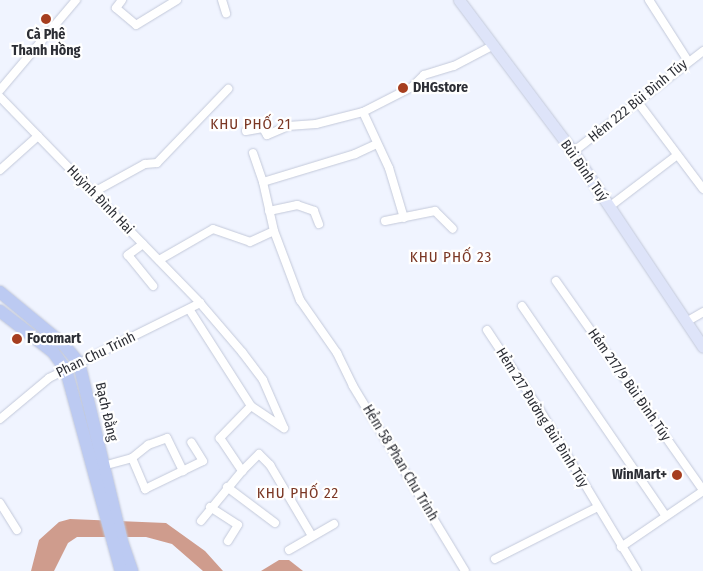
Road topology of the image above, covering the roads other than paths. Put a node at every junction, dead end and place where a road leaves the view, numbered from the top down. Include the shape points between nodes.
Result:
1 (76, 0) edge
2 (122, 0) edge
3 (177, 0) edge
4 (222, 0) edge
5 (459, 0) edge
6 (649, 0) edge
7 (226, 13) dead end
8 (492, 46) junction
9 (703, 51) edge
10 (688, 61) junction
11 (228, 89) dead end
12 (0, 90) edge
13 (0, 97) edge
14 (637, 101) junction
15 (363, 112) junction
16 (246, 131) dead end
17 (38, 136) junction
18 (376, 144) junction
19 (573, 152) junction
20 (253, 153) dead end
21 (676, 156) junction
22 (0, 170) edge
23 (263, 182) junction
24 (703, 189) edge
25 (94, 192) junction
26 (609, 206) junction
27 (269, 211) junction
28 (404, 218) junction
29 (385, 221) dead end
30 (319, 224) dead end
31 (453, 229) dead end
32 (274, 231) junction
33 (143, 244) junction
34 (158, 260) junction
35 (556, 280) dead end
36 (153, 286) dead end
37 (0, 292) edge
38 (200, 303) junction
39 (522, 306) dead end
40 (189, 309) junction
41 (0, 311) edge
42 (703, 312) edge
43 (686, 322) junction
44 (487, 330) dead end
45 (703, 347) edge
46 (79, 363) junction
47 (66, 370) junction
48 (251, 406) junction
49 (0, 419) edge
50 (191, 442) dead end
51 (132, 458) junction
52 (103, 466) junction
53 (183, 471) junction
54 (242, 471) junction
55 (227, 487) junction
56 (702, 490) edge
57 (0, 503) edge
58 (210, 507) junction
59 (596, 508) junction
60 (109, 511) junction
61 (665, 515) junction
62 (201, 521) dead end
63 (275, 523) dead end
64 (334, 524) dead end
65 (18, 530) dead end
66 (312, 536) junction
67 (228, 542) dead end
68 (117, 543) junction
69 (621, 547) junction
70 (289, 550) dead end
71 (495, 558) dead end
72 (121, 571) edge
73 (132, 571) edge
74 (466, 571) edge
75 (637, 571) edge

1 - 12 street
2 - 3 street via 116,8 136,25
4 - 7 street
5 - 8 street, Bùi Đình Tuý
6 - 10 street
8 - 15 street via 454,66 424,75 412,87
8 - 19 street, Bùi Đình Tuý
9 - 10 street, Hẻm 222 Bùi Đình Túy
10 - 14 street, Hẻm 222 Bùi Đình Túy
11 - 25 street via 157,163 144,164
13 - 17 street, Huỳnh Đình Hai
14 - 19 street, Hẻm 222 Bùi Đình Túy
14 - 21 street
15 - 16 street via 316,124 288,126 267,135 263,128
15 - 18 street
17 - 22 street
17 - 25 street, Huỳnh Đình Hai
18 - 23 street via 355,154
18 - 28 street via 389,168
19 - 26 street, Bùi Đình Tuý
20 - 23 street, Hẻm 58 Phan Chu Trinh
21 - 24 street
21 - 26 street
23 - 27 street, Hẻm 58 Phan Chu Trinh
25 - 33 street, Huỳnh Đình Hai
26 - 43 street, Bùi Đình Tuý
27 - 30 street via 297,205 314,211
27 - 32 street, Hẻm 58 Phan Chu Trinh
28 - 29 street
28 - 31 street via 435,211
32 - 34 street via 250,242 212,229
32 - 74 street, Hẻm 58 Phan Chu Trinh via 300,300 337,353 353,386
33 - 34 street, Huỳnh Đình Hai
33 - 36 street via 128,255
34 - 38 street, Huỳnh Đình Hai
35 - 56 street, Hẻm 217/9 Bùi Đình Túy
37 - 46 main road, Bạch Đằng via 64,345
38 - 40 street, Phan Chu Trinh
38 - 48 street, Huỳnh Đình Hai via 256,368 284,428
39 - 61 street
40 - 46 street, Phan Chu Trinh
40 - 48 street
41 - 47 main road, Bạch Đằng via 53,352
42 - 43 street
43 - 45 street, Bùi Đình Tuý
44 - 59 street, Hẻm 217 Đường Bùi Đình Túy via 540,410
46 - 47 street, Phan Chu Trinh
46 - 52 main road, Bạch Đằng
47 - 49 street, Phan Chu Trinh via 49,378
47 - 60 main road, Bạch Đằng
48 - 54 street via 220,438
50 - 53 street via 203,461
51 - 52 street
51 - 53 street via 145,489
51 - 53 street via 148,445 167,438
52 - 60 main road, Bạch Đằng
54 - 55 street
54 - 66 street via 259,454 289,492
55 - 58 street
55 - 63 street
56 - 61 street
57 - 65 street
58 - 62 street
58 - 67 street via 238,526
59 - 69 street, Hẻm 217 Đường Bùi Đình Túy
59 - 71 street
60 - 68 main road, Bạch Đằng
61 - 69 street
64 - 66 street
66 - 70 street
68 - 72 main road, Bạch Đằng
68 - 73 main road, Bạch Đằng
69 - 75 street, Hẻm 217 Đường Bùi Đình Túy

